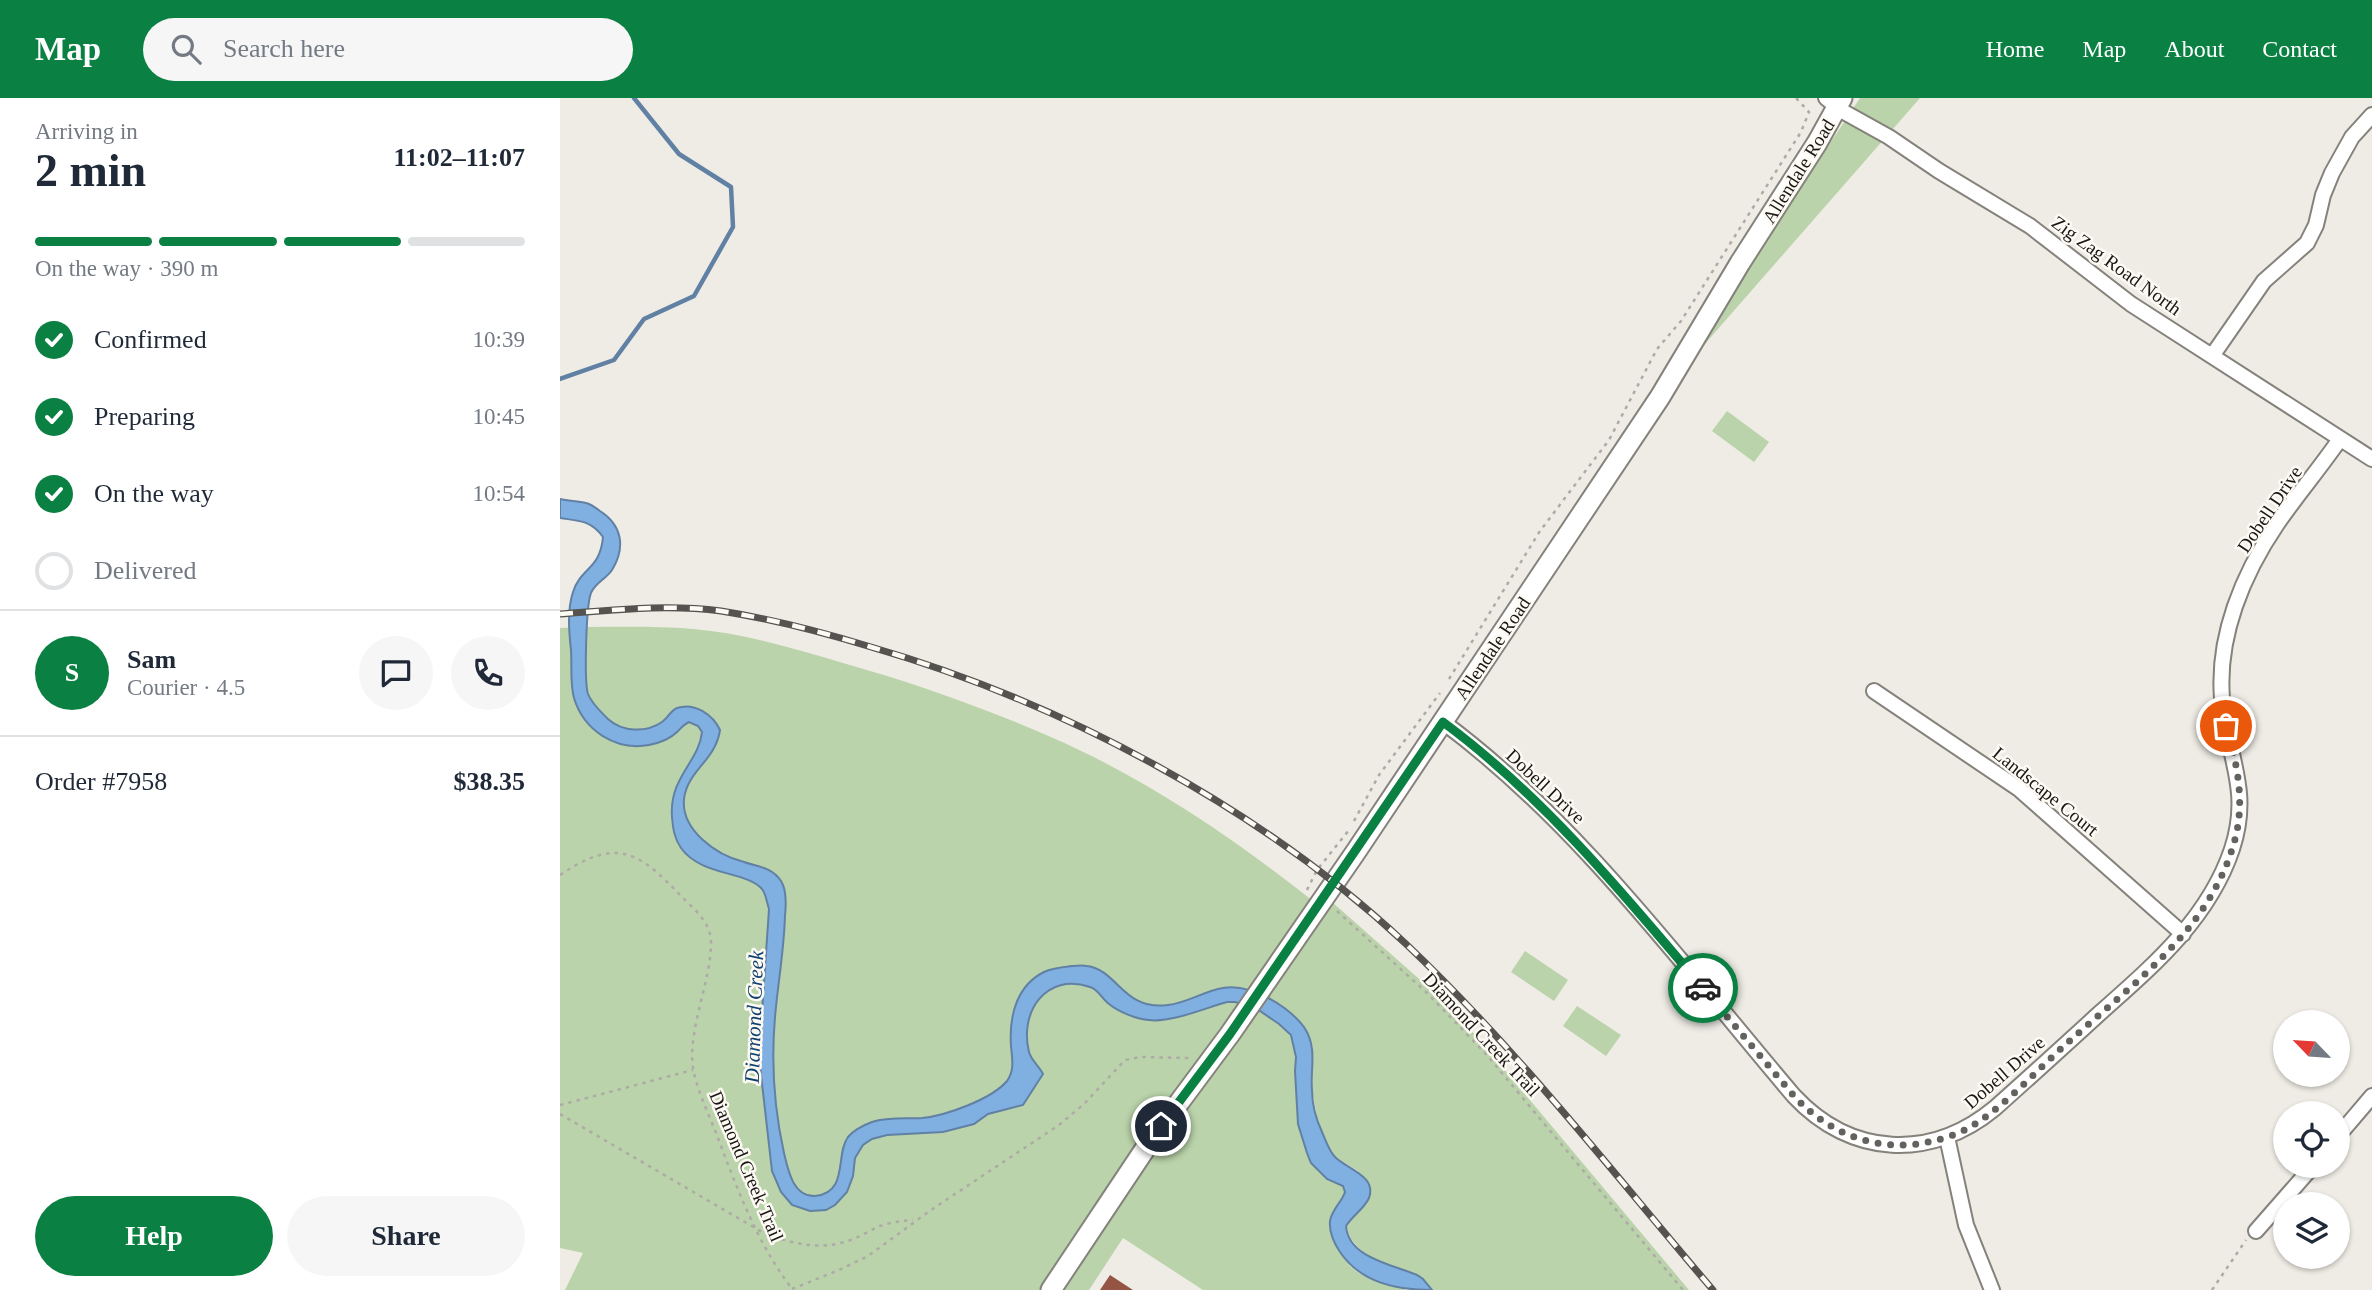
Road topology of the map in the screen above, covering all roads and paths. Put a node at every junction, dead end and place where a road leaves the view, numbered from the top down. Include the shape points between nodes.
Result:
1 (1796, 98) edge
2 (1835, 101) edge
3 (2372, 115) edge
4 (2212, 356) junction
5 (2340, 439) junction
6 (2372, 459) edge
7 (1874, 691) dead end
8 (1443, 722) junction
9 (560, 875) edge
10 (1315, 898) junction
11 (2183, 934) junction
12 (1193, 1057) dead end
13 (693, 1070) junction
14 (2372, 1096) edge
15 (560, 1105) edge
16 (560, 1114) edge
17 (2350, 1122) edge
18 (1947, 1137) junction
19 (2302, 1178) edge
20 (916, 1219) junction
21 (755, 1227) junction
22 (2256, 1231) joint
23 (793, 1289) edge
24 (1051, 1290) edge
25 (1683, 1290) edge
26 (1992, 1290) edge
27 (2212, 1290) edge

1 - 10 path via 1810,112 1801,132 1681,321 1657,349 1609,440 1540,531 1445,687 1379,775 1353,824 1310,881
2 - 4 street, Zig Zag Road North via 1844,112 2030,226 2120,296
2 - 8 street, Allendale Road via 1817,143 1660,397
3 - 4 street via 2332,173 2306,243 2263,281
4 - 5 street, Zig Zag Road North
5 - 6 street, Zig Zag Road North
5 - 11 street, Dobell Drive via 2264,545 2231,618 2221,685 2239,783 2239,820 2223,873
7 - 11 street, Landscape Court via 2025,794
8 - 10 street, Allendale Road
8 - 18 street, Dobell Drive via 1586,851 1809,1112 1839,1131 1875,1143 1906,1146
9 - 13 path, Diamond Creek Trail via 599,855 635,856 659,872 704,921 710,933 710,951
10 - 24 street, Allendale Road via 1263,985
10 - 25 path, Diamond Creek Trail via 1331,905 1486,1054
11 - 18 street, Dobell Drive via 1995,1108
12 - 20 path, Diamond Creek Trail via 1125,1060 1059,1125
13 - 15 path
13 - 21 path, Diamond Creek Trail
14 - 17 street
16 - 21 path
18 - 26 street via 1966,1225
19 - 22 street
20 - 21 path via 893,1222 843,1243 826,1245 784,1241
20 - 23 path, Diamond Creek Trail via 868,1256
21 - 23 path, Diamond Creek Trail
22 - 27 path

